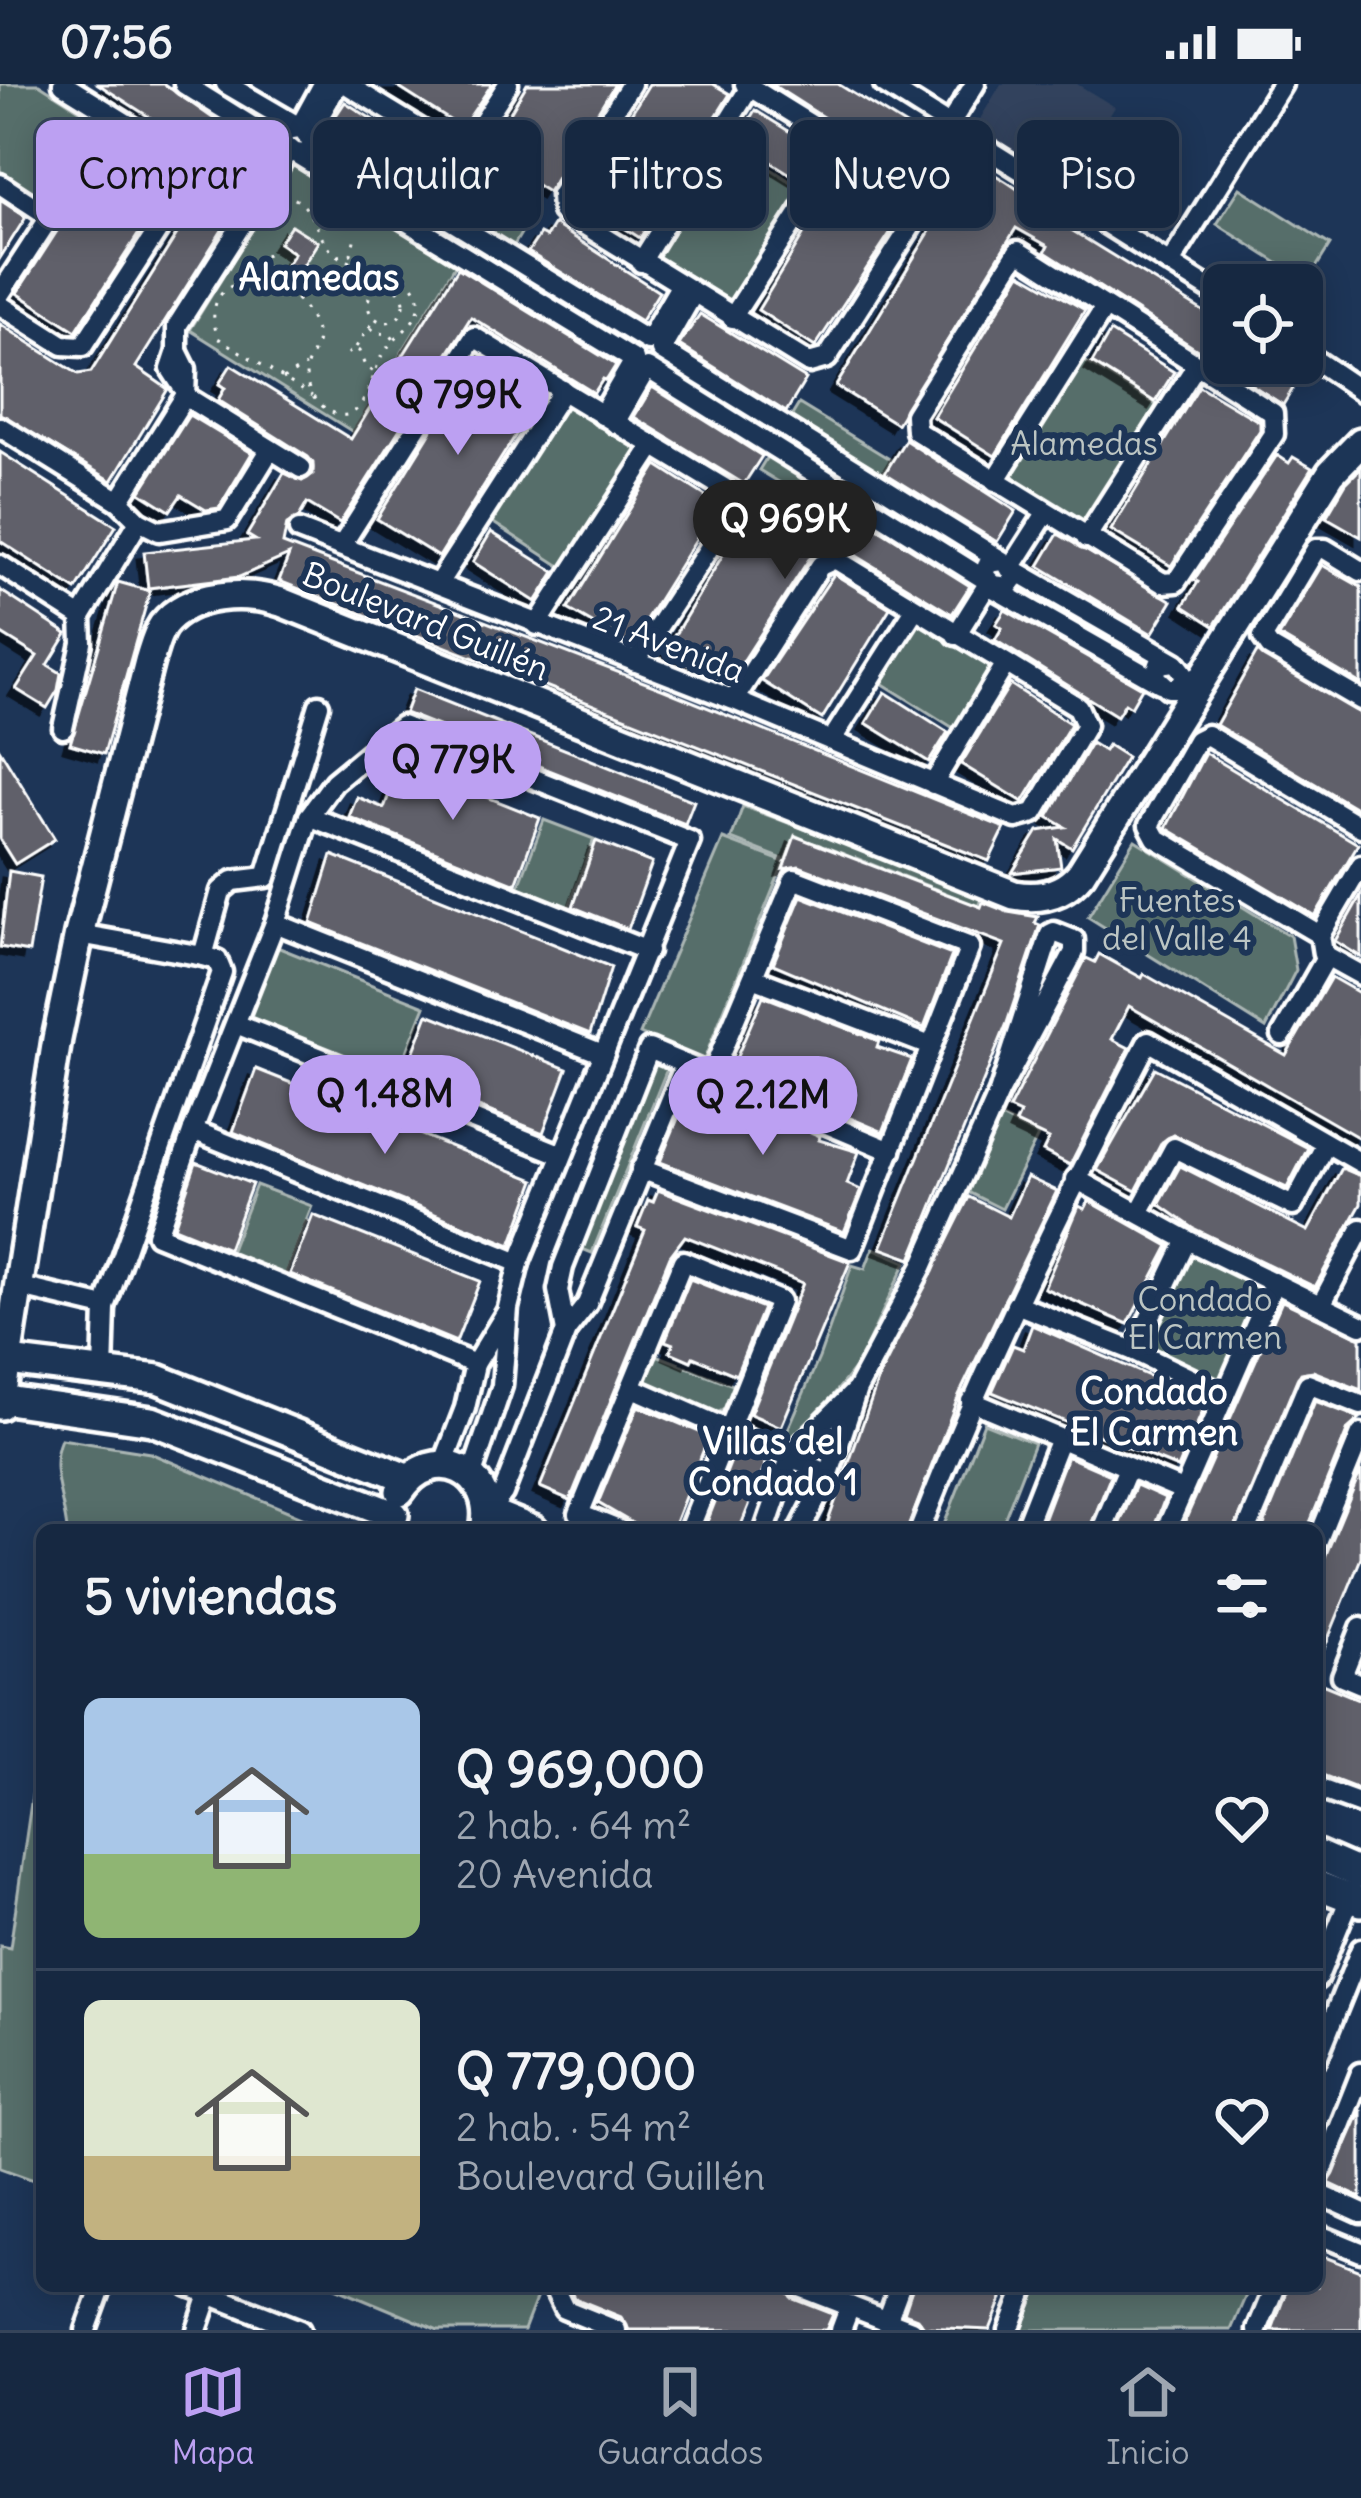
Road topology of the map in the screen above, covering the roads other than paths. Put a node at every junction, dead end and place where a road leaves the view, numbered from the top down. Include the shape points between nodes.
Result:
1 (63, 84) edge
2 (184, 84) edge
3 (226, 84) edge
4 (323, 84) edge
5 (342, 84) edge
6 (508, 84) edge
7 (631, 84) edge
8 (884, 84) edge
9 (975, 84) edge
10 (1282, 84) edge
11 (748, 86) edge
12 (380, 93) edge
13 (115, 116) junction
14 (112, 120) edge
15 (803, 120) edge
16 (941, 120) edge
17 (952, 120) edge
18 (304, 131) junction
19 (290, 150) junction
20 (993, 152) edge
21 (0, 184) edge
22 (36, 208) edge
23 (43, 228) edge
24 (790, 228) edge
25 (910, 228) edge
26 (641, 262) junction
27 (1171, 262) junction
28 (1203, 284) edge
29 (686, 290) junction
30 (0, 294) edge
31 (0, 305) edge
32 (1105, 307) junction
33 (732, 318) junction
34 (654, 346) junction
35 (641, 364) junction
36 (1197, 364) junction
37 (1323, 365) edge
38 (563, 390) junction
39 (184, 391) junction
40 (1361, 391) edge
41 (609, 419) junction
42 (0, 427) edge
43 (1361, 442) edge
44 (652, 446) junction
45 (270, 450) junction
46 (301, 468) dead end
47 (995, 481) junction
48 (119, 501) junction
49 (1040, 510) junction
50 (139, 521) junction
51 (299, 530) dead end
52 (1087, 538) junction
53 (342, 544) junction
54 (1006, 564) junction
55 (0, 565) edge
56 (1361, 571) edge
57 (439, 582) junction
58 (993, 584) junction
59 (915, 609) junction
60 (81, 617) junction
61 (537, 625) junction
62 (961, 637) junction
63 (635, 662) junction
64 (1176, 663) junction
65 (1211, 663) junction
66 (1005, 665) junction
67 (1163, 685) junction
68 (734, 700) junction
69 (1361, 700) edge
70 (319, 705) dead end
71 (1180, 712) junction
72 (63, 728) dead end
73 (831, 741) junction
74 (933, 784) junction
75 (309, 816) junction
76 (1361, 826) edge
77 (1361, 865) edge
78 (275, 923) junction
79 (79, 934) junction
80 (1320, 935) junction
81 (648, 951) junction
82 (202, 956) junction
83 (1327, 956) junction
84 (1361, 975) edge
85 (753, 978) junction
86 (236, 1024) junction
87 (1282, 1035) dead end
88 (930, 1046) junction
89 (603, 1054) junction
90 (685, 1065) junction
91 (711, 1076) junction
92 (999, 1093) junction
93 (194, 1130) junction
94 (1326, 1144) junction
95 (891, 1151) junction
96 (560, 1154) junction
97 (1361, 1163) edge
98 (641, 1169) junction
99 (1076, 1179) junction
100 (1139, 1213) junction
101 (1361, 1229) edge
102 (1187, 1240) junction
103 (519, 1263) junction
104 (1274, 1282) junction
105 (17, 1286) junction
106 (1016, 1304) junction
107 (1322, 1305) junction
108 (105, 1307) junction
109 (508, 1309) junction
110 (1361, 1324) edge
111 (566, 1330) junction
112 (1134, 1351) junction
113 (3, 1361) edge
114 (475, 1364) junction
115 (103, 1373) junction
116 (631, 1387) junction
117 (857, 1388) junction
118 (1223, 1394) junction
119 (0, 1401) edge
120 (971, 1401) junction
121 (1361, 1405) edge
122 (465, 1408) junction
123 (493, 1417) junction
124 (730, 1427) junction
125 (1361, 1434) edge
126 (1059, 1441) junction
127 (791, 1455) junction
128 (443, 1466) junction
129 (1128, 1468) junction
130 (829, 1474) junction
131 (471, 1477) junction
132 (409, 1479) junction
133 (1182, 1490) junction
134 (486, 1521) edge
135 (396, 1522) edge
136 (604, 1524) edge
137 (691, 1524) edge
138 (767, 1524) edge
139 (803, 1524) edge
140 (922, 1524) edge
141 (1026, 1524) edge
142 (1105, 1524) edge
143 (1168, 1524) edge
144 (1250, 1524) edge
145 (1323, 1527) edge
146 (1361, 1628) edge
147 (1352, 1680) edge
148 (1323, 1790) edge
149 (1361, 1804) edge
150 (1323, 1860) edge
151 (1323, 1886) edge
152 (1357, 1891) edge
153 (1361, 1949) edge
154 (1323, 1966) edge
155 (1354, 1988) edge
156 (1323, 2047) edge
157 (1361, 2073) edge
158 (1323, 2169) dead end
159 (1323, 2196) edge
160 (1361, 2213) edge
161 (1323, 2236) edge
162 (1361, 2252) edge
163 (100, 2292) edge
164 (202, 2292) edge
165 (557, 2292) edge
166 (814, 2292) edge
167 (898, 2292) edge
168 (1025, 2292) edge
169 (1272, 2292) edge
170 (209, 2295) junction
171 (850, 2306) junction
172 (887, 2321) junction
173 (86, 2330) edge
174 (197, 2330) edge
175 (300, 2330) edge
176 (616, 2330) edge
177 (841, 2330) edge
178 (911, 2330) edge
179 (1009, 2330) edge
180 (1257, 2330) edge

1 - 13 street
2 - 19 street
3 - 18 street
4 - 18 street
5 - 12 street
5 - 18 street
6 - 12 street via 461,146 442,142
7 - 26 street via 561,195 561,209
8 - 16 street
9 - 17 street
10 - 27 street
11 - 15 street
11 - 26 street
13 - 14 street
13 - 31 street via 198,168 83,346 71,348
18 - 19 street via 311,150
18 - 34 street
19 - 35 street
19 - 39 street via 177,326 171,373
20 - 27 street
21 - 22 street
23 - 30 street
24 - 33 street
25 - 33 street via 827,358 809,363
26 - 29 street
27 - 28 street
29 - 33 street
29 - 34 street
32 - 36 street
32 - 47 street
32 - 47 street via 1018,251 915,415 922,437
34 - 35 street via 632,346
34 - 54 street
35 - 41 street
35 - 58 street
36 - 52 street
36 - 52 street via 1268,407 1274,434 1181,578 1163,583
37 - 40 street
38 - 41 street
38 - 53 street via 474,337
38 - 57 street
39 - 45 street
39 - 48 street
41 - 44 street
42 - 48 street
43 - 65 main road, Boulevard Guillén via 1331,473
44 - 61 street
44 - 63 street via 724,488 733,502
45 - 46 street
45 - 50 street via 227,520 160,531
47 - 49 street
48 - 50 street
49 - 52 street
49 - 54 street
50 - 60 street
51 - 53 street, 21 Avenida
53 - 57 street, 21 Avenida
54 - 58 street via 985,566
54 - 64 street
55 - 60 street
56 - 69 street via 1316,549 1264,632 1270,647
57 - 61 street, 21 Avenida
58 - 62 street
58 - 67 street
59 - 62 street
59 - 68 street via 830,559
59 - 73 street
60 - 72 street
61 - 63 street, 21 Avenida
62 - 66 street
63 - 68 street, 21 Avenida
64 - 65 street
64 - 67 street via 1156,667
65 - 71 main road, Boulevard Guillén
66 - 74 street
66 - 74 street, 21 Avenida via 1078,707 1086,728 1034,813 1016,818
67 - 71 street via 1179,697
68 - 73 street, 21 Avenida
70 - 82 street via 266,877 221,891
71 - 79 main road, Boulevard Guillén via 1076,879 1056,893 1022,897 280,602 216,598 174,615 155,640
73 - 74 street, 21 Avenida
75 - 78 street
75 - 81 street
75 - 81 street via 334,782 402,726 690,841
76 - 80 street via 1201,736 1152,816 1150,832
77 - 80 street
78 - 86 street
78 - 89 street
79 - 82 street
79 - 105 main road, Boulevard Guillén
80 - 83 street
81 - 89 street
82 - 108 street via 217,960 222,972
83 - 84 street
83 - 87 street
85 - 88 street
85 - 88 street via 794,879 970,947
85 - 91 street
86 - 93 street
86 - 96 street
88 - 95 street
89 - 96 street
90 - 91 street
90 - 98 street
90 - 111 street via 649,1049 563,1268 558,1290
91 - 95 street
92 - 92 street via 1076,946 1059,933 1050,934
92 - 117 street via 922,1267
93 - 103 street
93 - 114 street via 158,1235
94 - 97 street
94 - 99 street via 1148,1041
94 - 100 street via 1293,1206 1174,1148
95 - 98 street via 852,1249
96 - 103 street
98 - 111 street via 586,1304
99 - 100 street
99 - 106 street
100 - 102 street
101 - 107 street
102 - 104 street
102 - 112 street
103 - 109 street
104 - 107 street
104 - 118 street
105 - 108 street
105 - 113 main road, Boulevard Guillén
106 - 112 street
106 - 120 street
107 - 110 street
108 - 115 street
109 - 114 street
109 - 123 street
111 - 134 street
112 - 118 street
113 - 115 main road
113 - 119 main road, Boulevard Guillén
114 - 122 street
115 - 132 main road via 158,1379
116 - 124 street
116 - 124 street via 683,1262 780,1300
116 - 136 street via 579,1514
117 - 127 street
117 - 130 street
118 - 133 street
119 - 135 main road via 152,1421
120 - 126 street
120 - 140 street
121 - 144 street via 1308,1384
122 - 123 street
122 - 128 street
123 - 131 street
124 - 127 street
124 - 137 street
125 - 145 street
126 - 129 street
126 - 141 street
127 - 130 street
127 - 138 street
128 - 131 main road
128 - 132 main road
129 - 133 street
129 - 142 street
130 - 139 street
131 - 134 main road via 485,1496
132 - 135 main road via 396,1500
133 - 143 street
146 - 147 street
148 - 149 street
150 - 152 main road
151 - 152 main road
152 - 154 street
153 - 155 street
155 - 156 street
157 - 158 street
159 - 160 street
161 - 162 street
163 - 173 street
164 - 170 street
165 - 176 street via 564,2308
166 - 171 street
167 - 172 street
168 - 179 street
169 - 180 street
170 - 174 street
170 - 175 street
171 - 172 street
171 - 177 street
172 - 178 street

